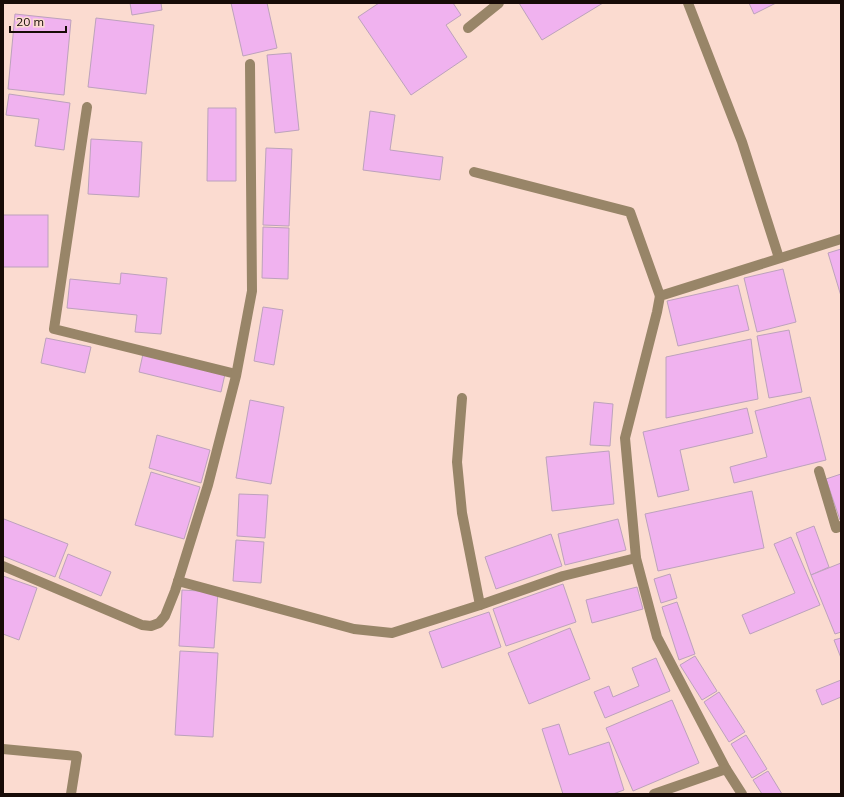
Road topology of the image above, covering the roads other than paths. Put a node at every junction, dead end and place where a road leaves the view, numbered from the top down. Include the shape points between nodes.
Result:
1 (499, 3) edge
2 (688, 3) edge
3 (468, 28) dead end
4 (250, 64) dead end
5 (87, 107) dead end
6 (474, 172) dead end
7 (841, 239) edge
8 (779, 258) junction
9 (660, 296) junction
10 (236, 374) junction
11 (462, 398) dead end
12 (819, 471) dead end
13 (841, 526) edge
14 (636, 558) junction
15 (3, 566) edge
16 (178, 581) junction
17 (480, 605) junction
18 (3, 749) edge
19 (726, 769) junction
20 (71, 794) edge
21 (654, 794) edge
22 (742, 794) edge

1 - 3 street
2 - 8 street via 742,142
4 - 10 street via 252,291
5 - 10 street via 54,329
6 - 9 street via 630,212
7 - 8 street
8 - 9 street
9 - 14 street via 625,438
10 - 16 street via 208,485
11 - 17 street via 457,462 462,513
12 - 13 street via 836,528
14 - 17 street via 563,576
14 - 19 street via 657,636
15 - 16 street via 142,625 151,626 159,623 165,616
16 - 17 street via 354,629 392,633
18 - 20 street via 77,756
19 - 21 street
19 - 22 street

